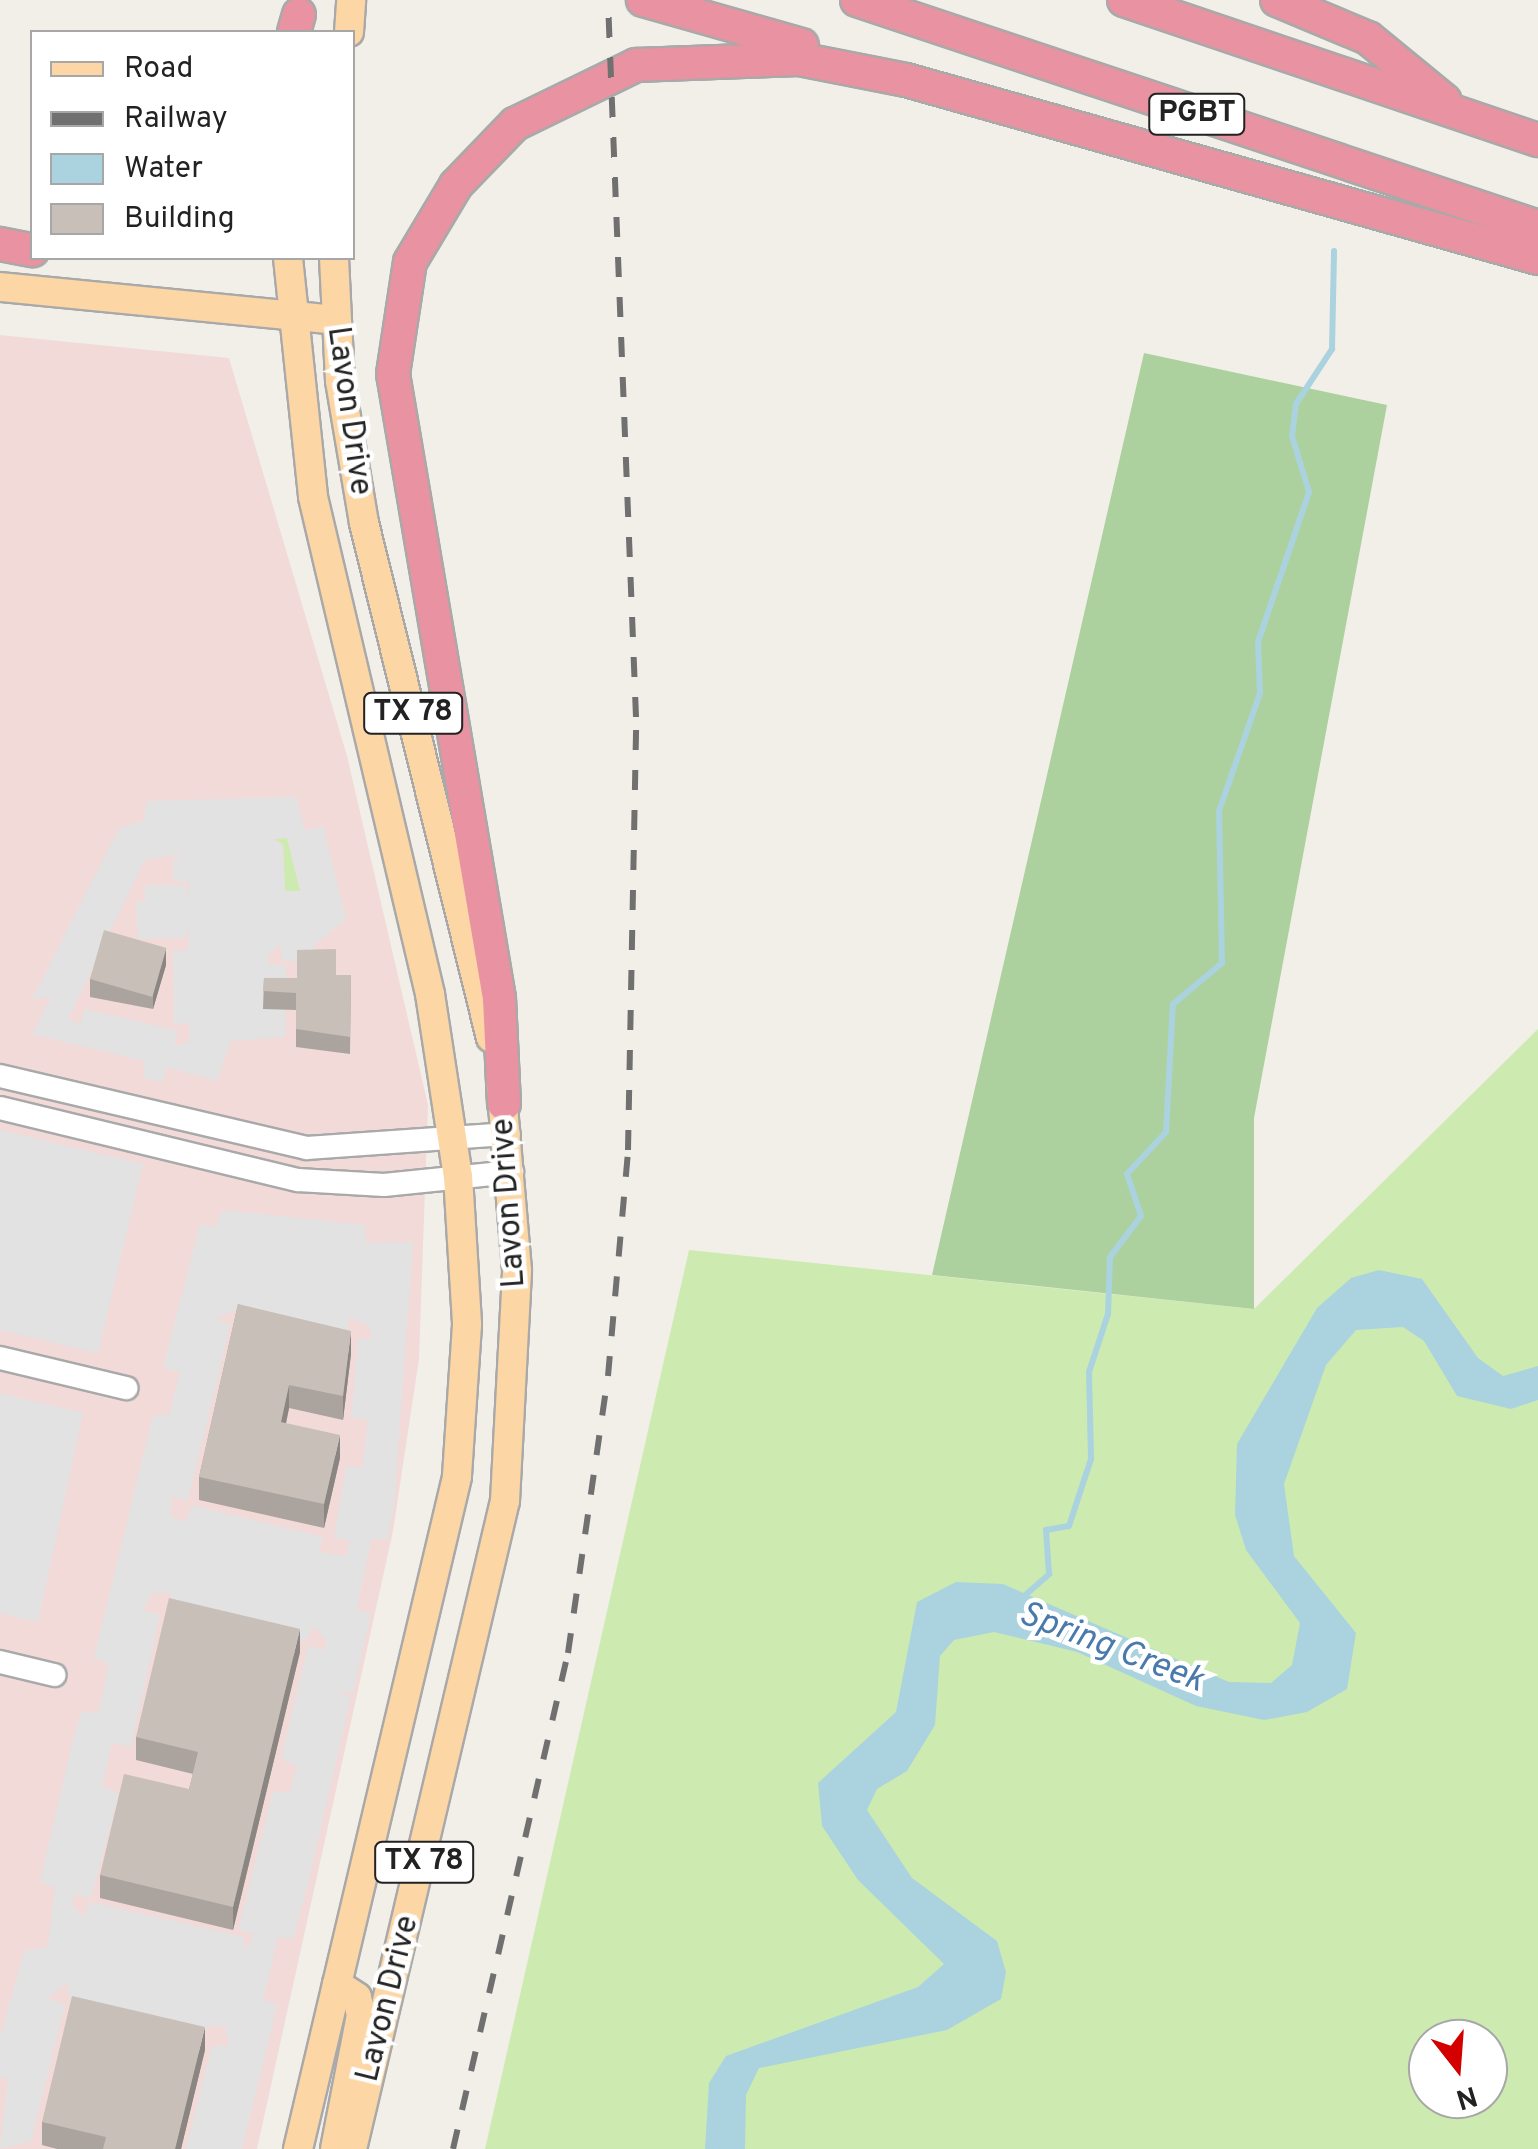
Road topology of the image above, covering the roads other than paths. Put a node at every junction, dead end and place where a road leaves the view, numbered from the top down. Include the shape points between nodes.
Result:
1 (351, 0) edge
2 (643, 0) edge
3 (857, 0) edge
4 (1124, 0) edge
5 (1277, 0) edge
6 (348, 30) edge
7 (906, 80) junction
8 (1460, 114) junction
9 (1538, 140) edge
10 (1538, 228) edge
11 (0, 244) edge
12 (30, 250) edge
13 (1538, 258) edge
14 (288, 260) edge
15 (334, 260) edge
16 (0, 287) edge
17 (288, 316) junction
18 (334, 320) junction
19 (0, 1076) edge
20 (0, 1108) edge
21 (507, 1119) junction
22 (454, 1142) junction
23 (512, 1172) junction
24 (458, 1176) junction
25 (0, 1358) edge
26 (126, 1388) dead end
27 (0, 1662) edge
28 (54, 1676) dead end
29 (337, 1984) junction
30 (298, 2149) edge
31 (334, 2149) edge
32 (352, 2149) edge

1 - 6 main road
2 - 7 highway
3 - 10 highway, PGBT
4 - 8 highway, PGBT
5 - 8 highway via 1368,38
7 - 13 highway
7 - 21 highway via 721,54 601,77 495,142 456,185 410,262 394,334 396,430 500,998
8 - 9 highway, PGBT
11 - 12 highway
14 - 17 main road, Lavon Drive / TX 78
15 - 18 main road, Lavon Drive / TX 78
16 - 17 main road
17 - 18 main road
17 - 22 main road, Lavon Drive / TX 78 via 313,497 387,788
18 - 21 main road, Lavon Drive / TX 78 via 364,523
19 - 22 street via 306,1148
20 - 24 street via 298,1180
21 - 22 street
21 - 23 main road, Lavon Drive / TX 78
22 - 24 main road, Lavon Drive / TX 78
23 - 24 street
23 - 32 main road, Lavon Drive / TX 78 via 517,1368 505,1501
24 - 29 main road, Lavon Drive / TX 78 via 467,1325 457,1477
25 - 26 street
27 - 28 street
29 - 30 main road, Lavon Drive / TX 78
29 - 31 main road via 357,1996 361,2015

